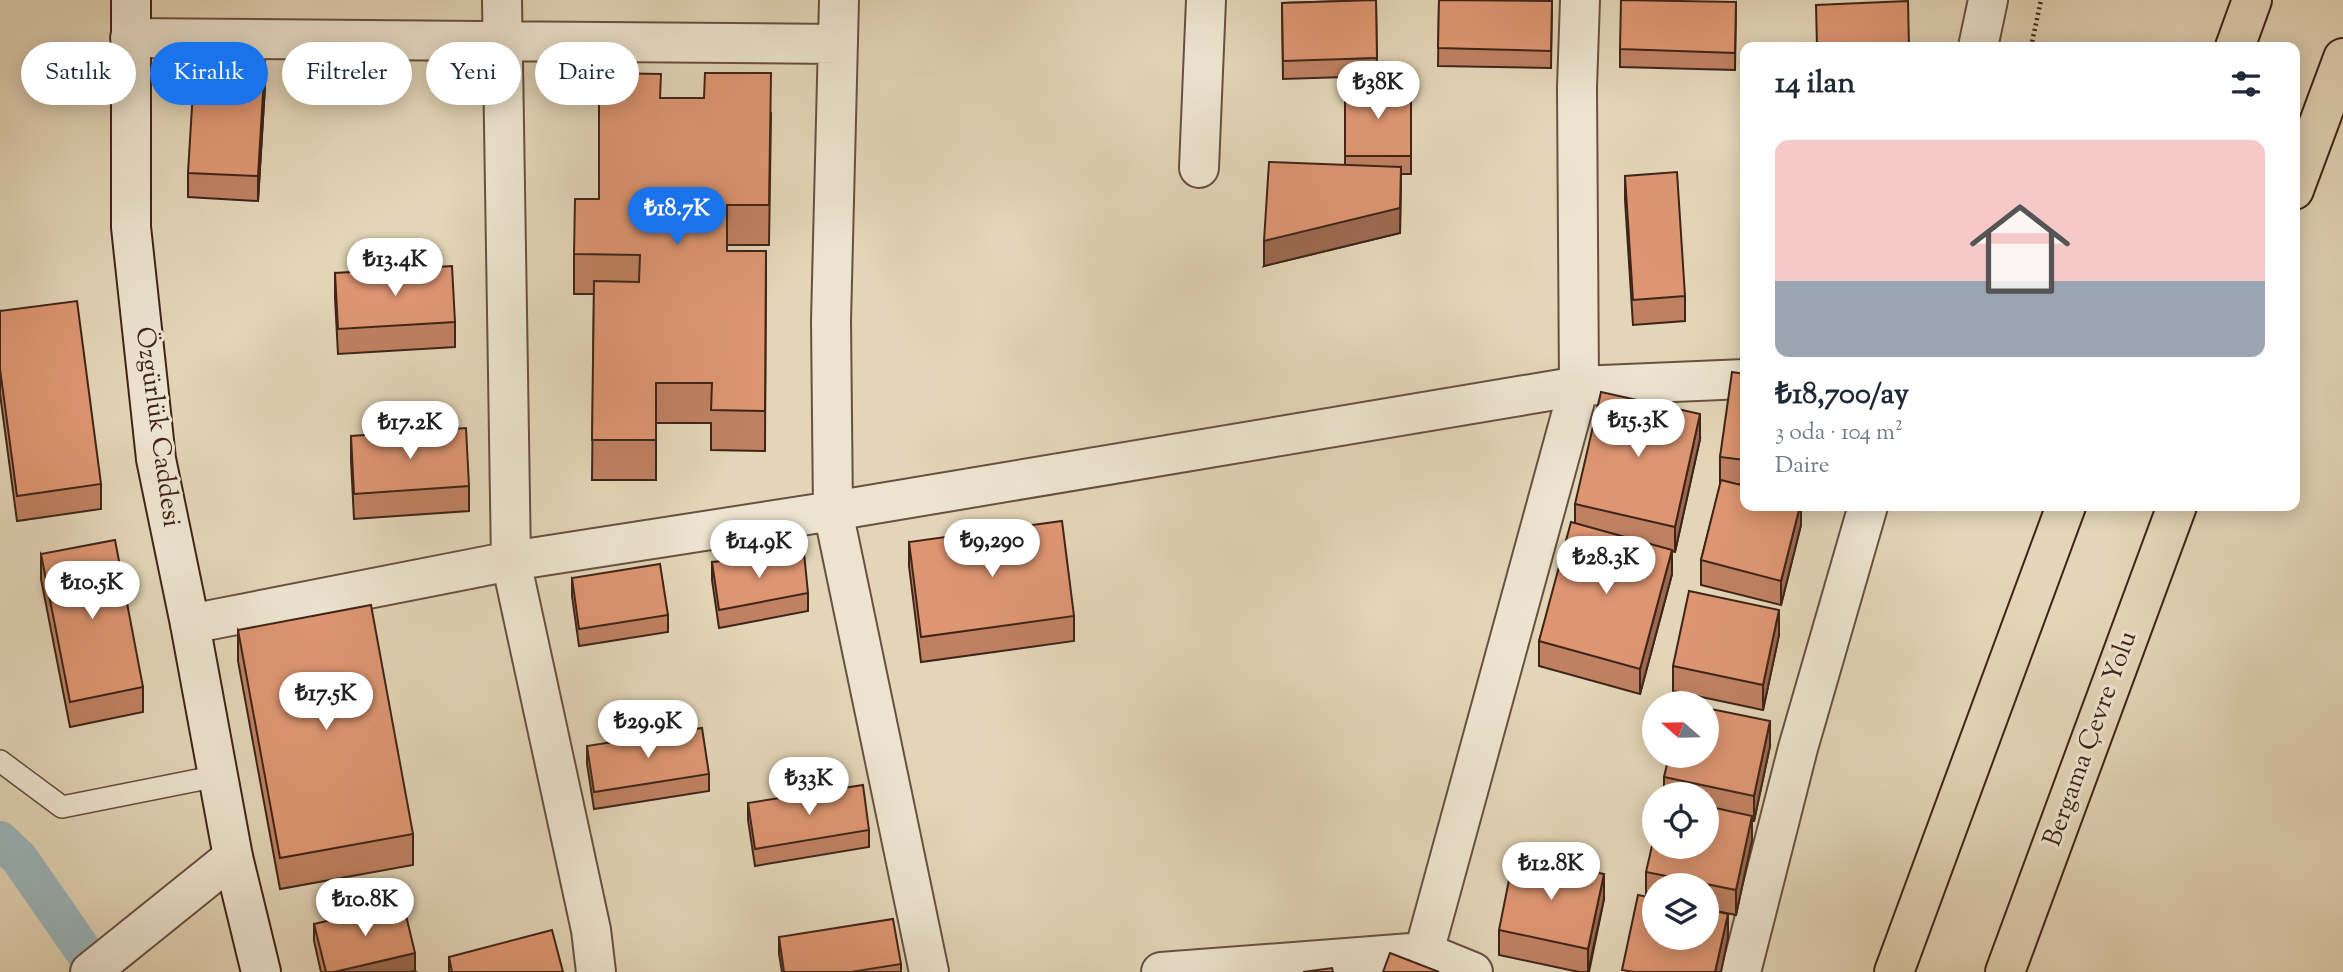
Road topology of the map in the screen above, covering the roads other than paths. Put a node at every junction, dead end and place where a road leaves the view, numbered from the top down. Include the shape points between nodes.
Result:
1 (131, 0) edge
2 (502, 0) edge
3 (839, 0) edge
4 (1206, 0) edge
5 (1580, 0) edge
6 (1988, 0) edge
7 (2252, 0) edge
8 (130, 38) junction
9 (502, 41) junction
10 (1979, 42) edge
11 (2237, 42) edge
12 (838, 44) junction
13 (2343, 58) edge
14 (1199, 168) dead end
15 (2300, 174) edge
16 (1740, 379) edge
17 (1579, 386) junction
18 (833, 511) junction
19 (1867, 511) edge
20 (2064, 511) edge
21 (2175, 511) edge
22 (511, 561) junction
23 (190, 624) junction
24 (0, 761) edge
25 (218, 776) junction
26 (233, 857) junction
27 (1424, 952) junction
28 (97, 966) edge
29 (261, 972) edge
30 (596, 972) edge
31 (929, 972) edge
32 (1161, 972) edge
33 (1473, 972) edge
34 (1741, 972) edge
35 (1894, 972) edge
36 (2005, 972) edge

1 - 8 street, Özgürlük Caddesi
2 - 9 street
3 - 12 street
4 - 14 street
5 - 17 street
6 - 10 street
7 - 11 highway
8 - 9 street
8 - 23 street, Özgürlük Caddesi via 132,240 156,459
9 - 12 street
9 - 22 street
12 - 18 street via 831,321
13 - 15 highway
16 - 17 street
17 - 18 street
17 - 27 street
18 - 22 street
18 - 31 street
19 - 34 street via 1798,748
20 - 35 highway
21 - 36 highway, Bergama Çevre Yolu
22 - 23 street
22 - 30 street via 591,930
23 - 25 street, Özgürlük Caddesi
24 - 25 lane via 62,807
25 - 26 street, Özgürlük Caddesi
26 - 28 street
26 - 29 street, Özgürlük Caddesi
27 - 32 street
27 - 33 street

